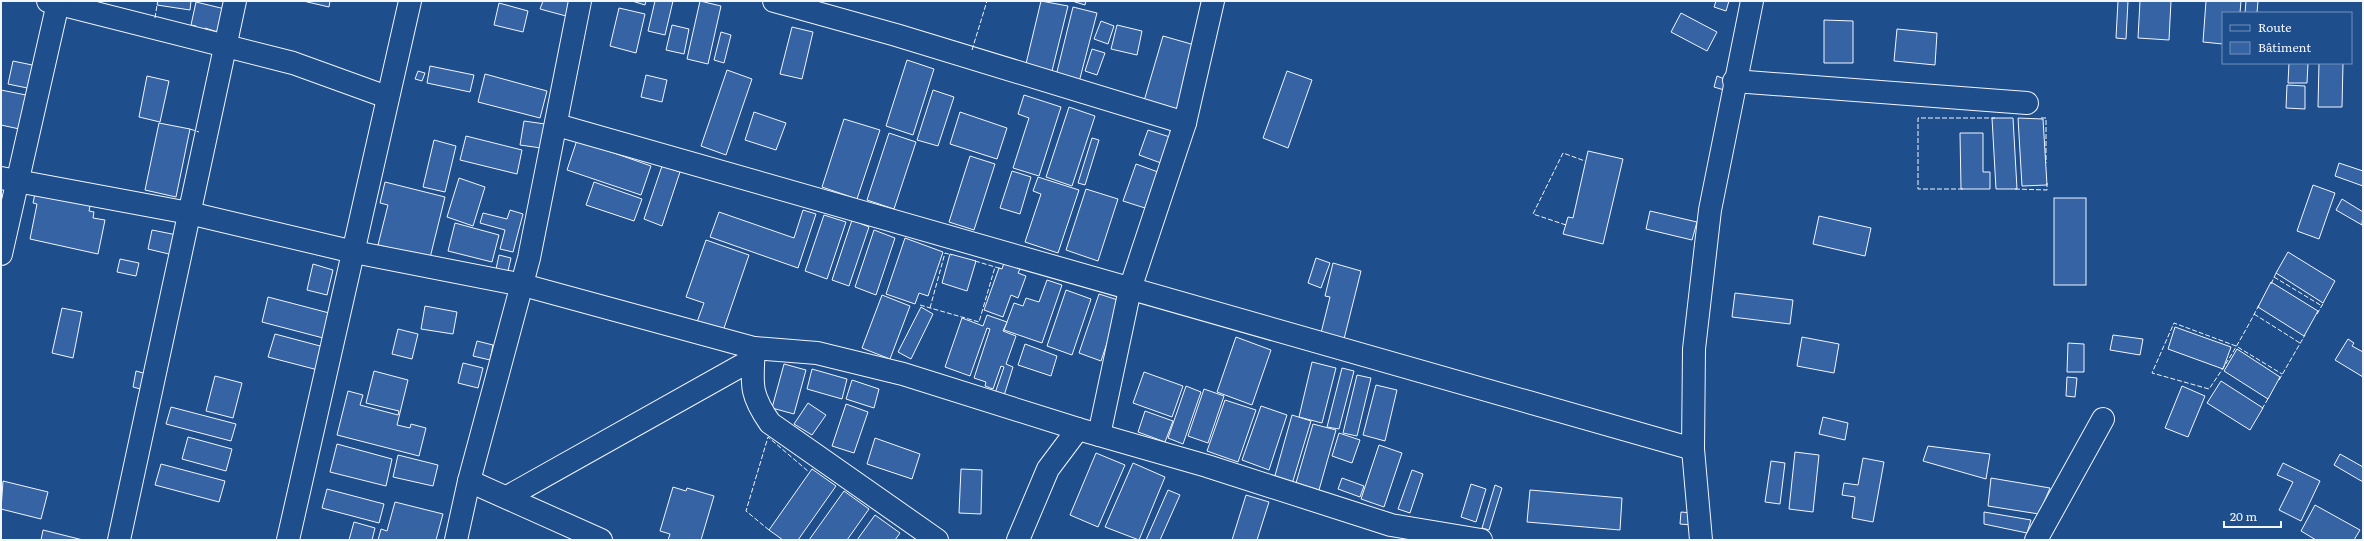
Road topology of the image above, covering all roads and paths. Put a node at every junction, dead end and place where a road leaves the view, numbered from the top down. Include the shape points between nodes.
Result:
1 (235, 1) edge
2 (410, 1) edge
3 (580, 1) edge
4 (774, 1) edge
5 (1213, 1) edge
6 (1752, 1) edge
7 (53, 2) edge
8 (226, 44) junction
9 (1734, 81) junction
10 (387, 97) junction
11 (2027, 103) dead end
12 (1185, 123) junction
13 (557, 125) junction
14 (9, 179) edge
15 (190, 213) junction
16 (354, 252) junction
17 (1, 254) edge
18 (523, 285) junction
19 (1130, 289) junction
20 (754, 354) junction
21 (2103, 419) dead end
22 (1078, 429) junction
23 (1099, 435) junction
24 (1693, 449) junction
25 (469, 480) junction
26 (507, 497) junction
27 (119, 540) edge
28 (288, 540) edge
29 (456, 540) edge
30 (601, 540) edge
31 (937, 540) edge
32 (1018, 540) edge
33 (1481, 540) edge
34 (1701, 540) edge
35 (2036, 540) edge

1 - 8 street
2 - 10 street
3 - 13 street
4 - 12 street via 896,35
5 - 12 street
6 - 9 street
7 - 8 street
7 - 14 street
8 - 10 street via 293,63
8 - 15 street
9 - 11 street
9 - 24 street via 1710,210 1696,333
10 - 16 street
12 - 19 street
13 - 18 street
13 - 19 street
14 - 15 street
14 - 17 street
15 - 16 street
15 - 27 street
16 - 18 street
16 - 28 street
18 - 20 street
18 - 25 street
19 - 23 street
19 - 24 street
20 - 22 street via 816,353 896,372
20 - 26 street
20 - 31 street via 751,387 757,406 770,423
21 - 35 street
22 - 23 street
22 - 32 street via 1048,469
23 - 33 street via 1207,466 1391,525
24 - 34 street
25 - 26 street
25 - 29 street
26 - 30 street

